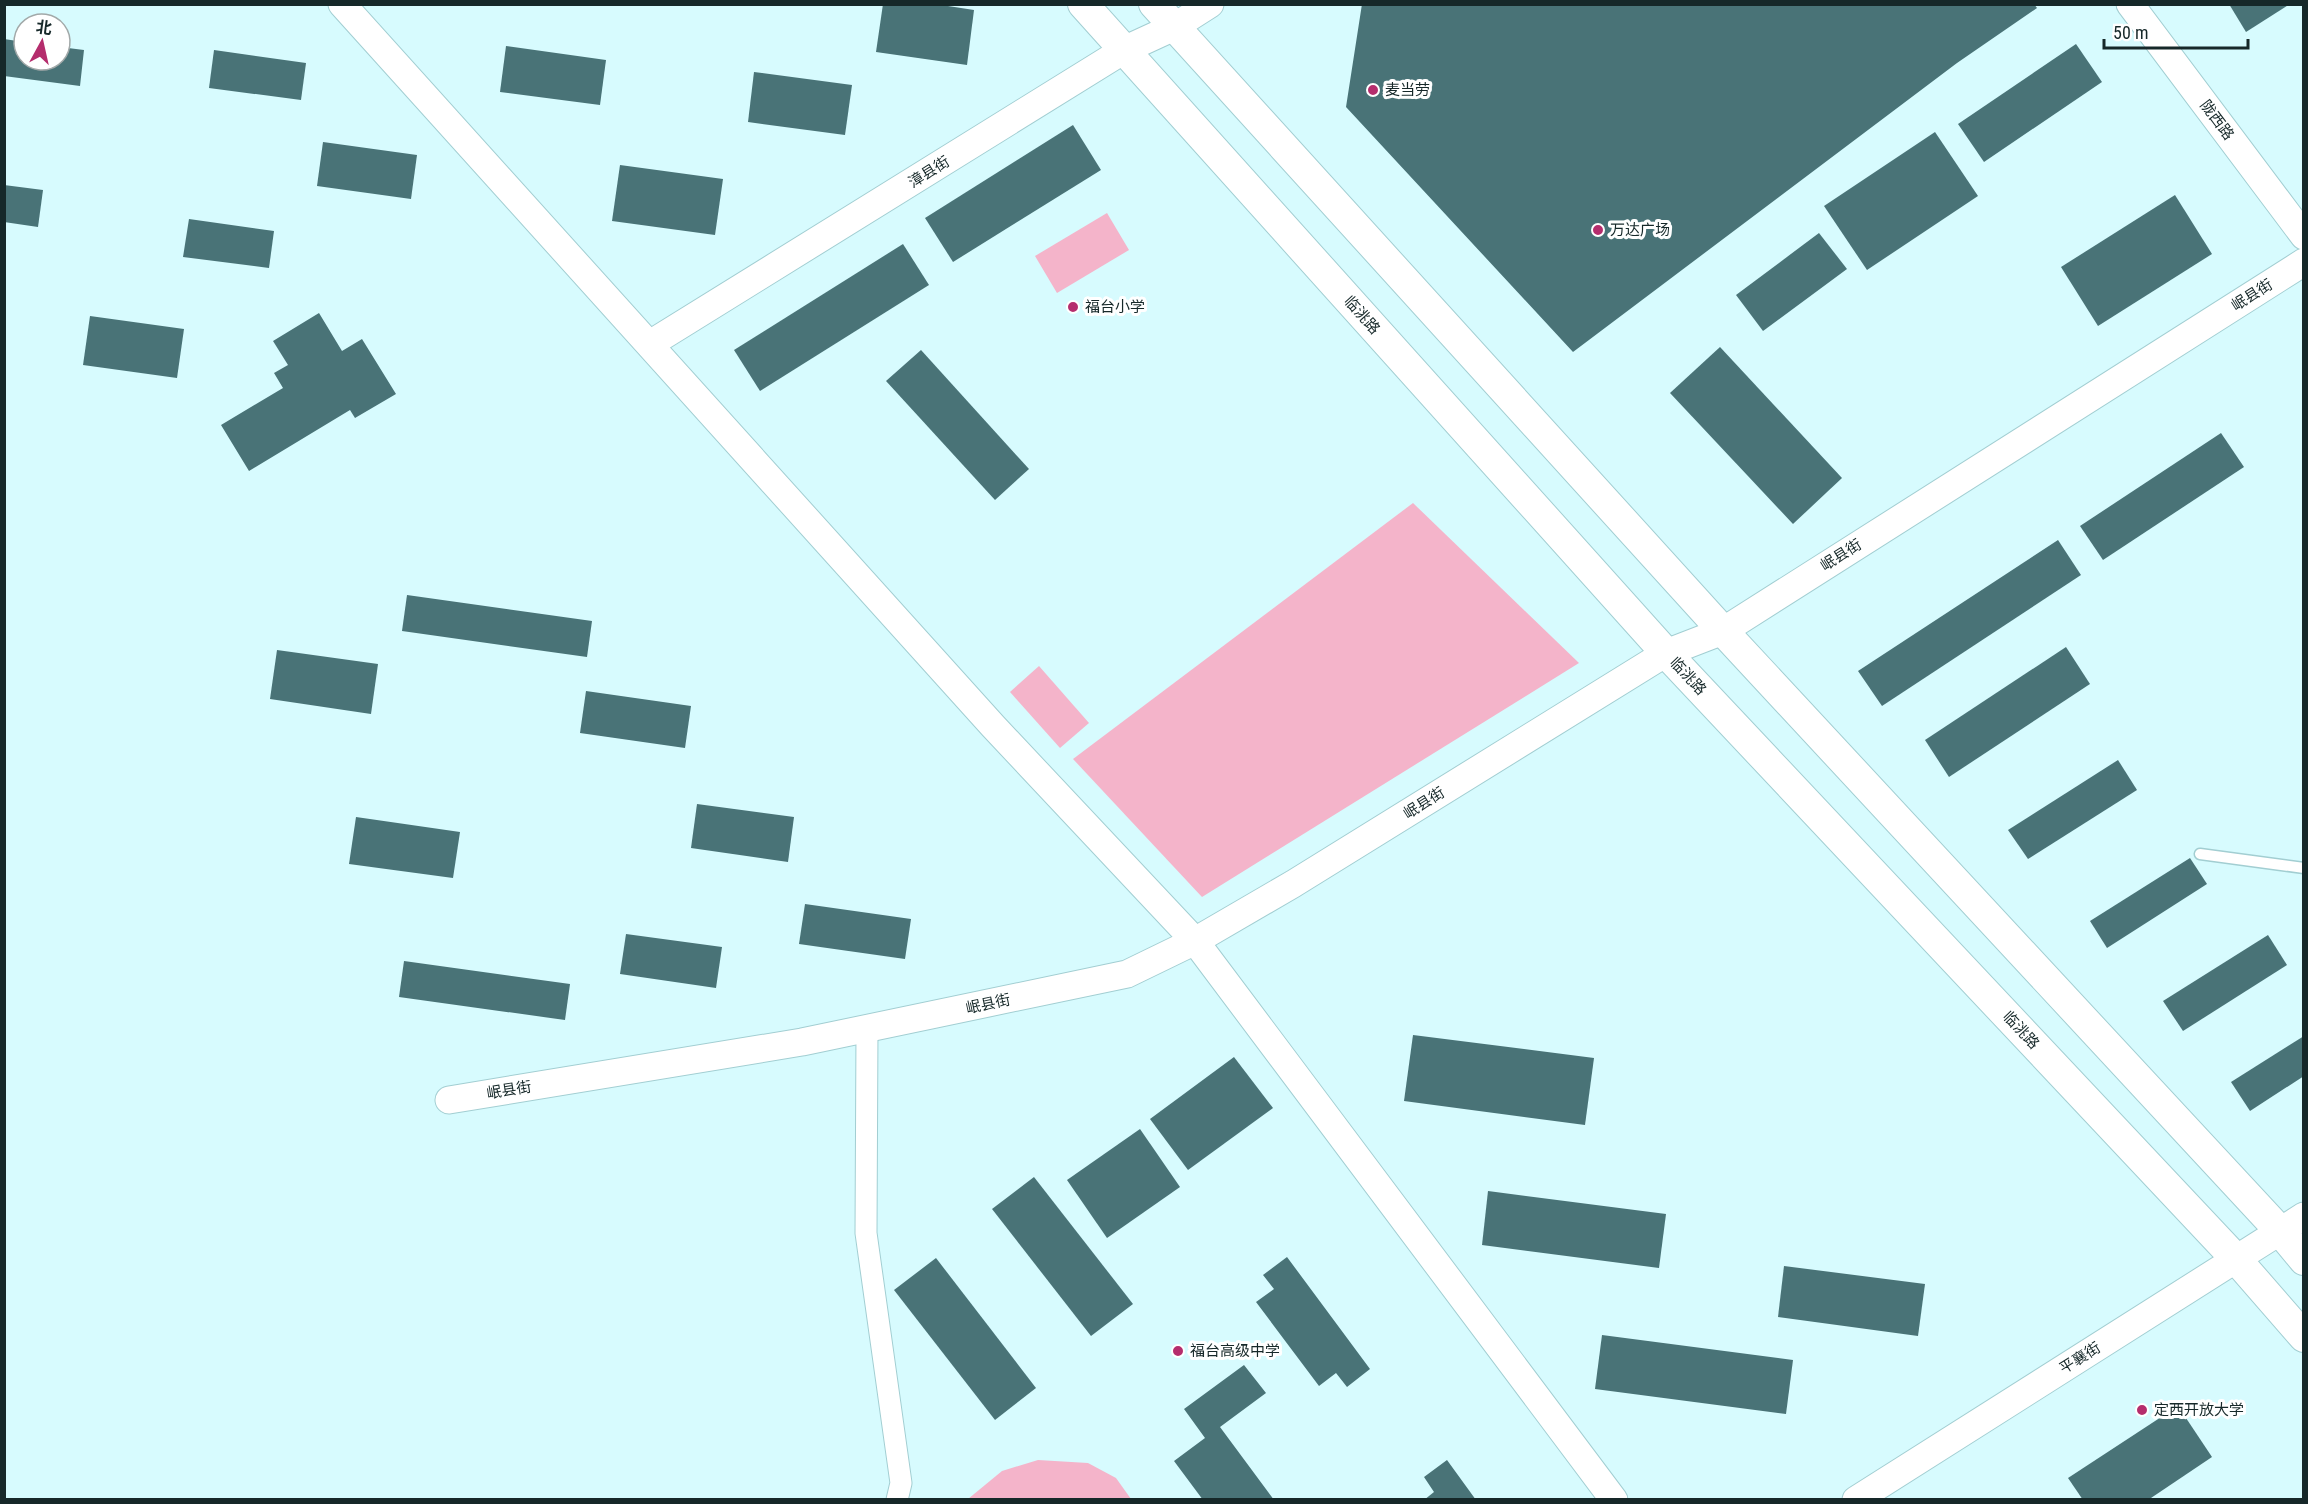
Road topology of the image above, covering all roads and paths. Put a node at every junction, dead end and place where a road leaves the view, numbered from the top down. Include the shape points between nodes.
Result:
1 (342, 4) edge
2 (1083, 4) edge
3 (1154, 4) edge
4 (1210, 4) edge
5 (2130, 4) edge
6 (1174, 27) junction
7 (1124, 50) junction
8 (2304, 236) edge
9 (2304, 262) edge
10 (650, 344) junction
11 (1723, 631) junction
12 (1666, 653) junction
13 (2200, 854) dead end
14 (2304, 868) edge
15 (1195, 941) junction
16 (867, 1030) junction
17 (449, 1101) dead end
18 (2292, 1224) edge
19 (2236, 1260) junction
20 (2304, 1260) edge
21 (2304, 1337) edge
22 (897, 1500) edge
23 (1614, 1500) edge
24 (1856, 1500) edge

1 - 10 street
2 - 7 main road, 临洮路
3 - 6 main road
4 - 6 street, 漳县街
5 - 8 street, 陇西路
6 - 7 street, 漳县街
6 - 11 main road
7 - 10 street, 漳县街
7 - 12 main road, 临洮路
9 - 11 street, 岷县街
10 - 15 street via 993,726
11 - 12 street, 岷县街
11 - 18 main road
12 - 15 street, 岷县街
12 - 19 main road, 临洮路
13 - 14 lane
15 - 16 street, 岷县街 via 1127,974
15 - 23 street
16 - 17 street, 岷县街
16 - 22 street via 866,1233 901,1483
18 - 19 street, 平襄街
18 - 20 main road
19 - 21 main road, 临洮路
19 - 24 street, 平襄街

